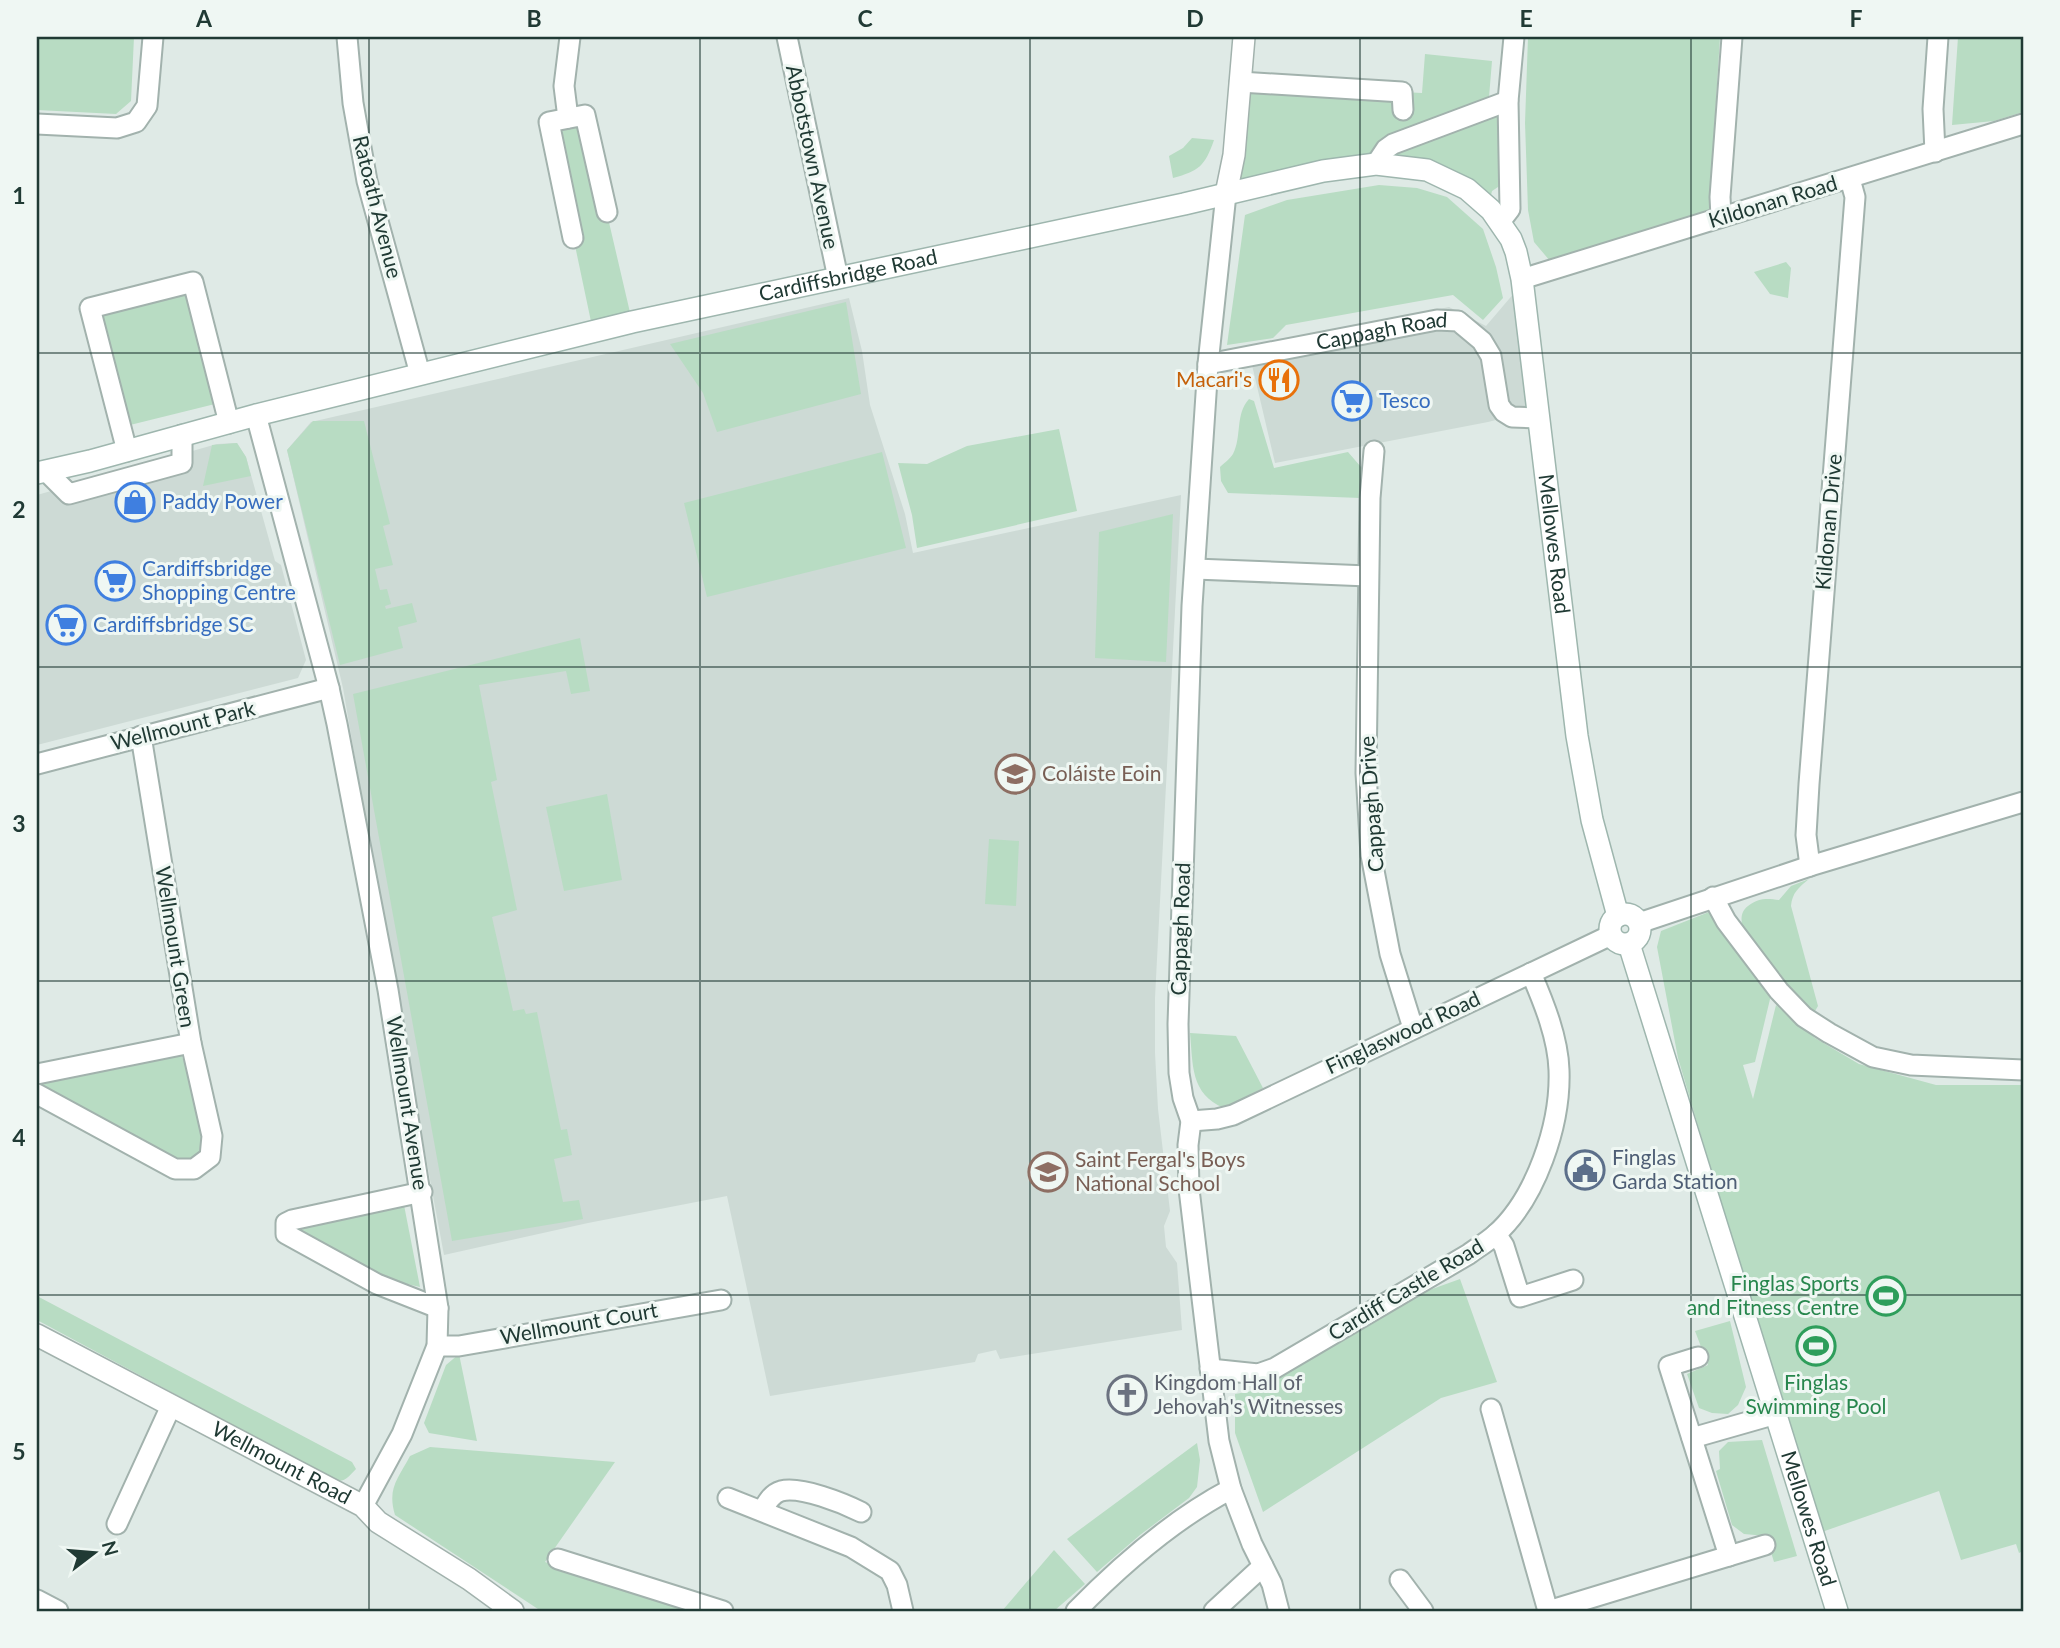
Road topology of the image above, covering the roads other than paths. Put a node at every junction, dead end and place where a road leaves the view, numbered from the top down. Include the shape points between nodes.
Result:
1 (153, 37) edge
2 (346, 37) edge
3 (570, 37) edge
4 (787, 37) edge
5 (1244, 37) edge
6 (1514, 37) edge
7 (1732, 37) edge
8 (1938, 37) edge
9 (1240, 82) junction
10 (1508, 101) junction
11 (1404, 110) dead end
12 (568, 118) junction
13 (37, 124) edge
14 (2023, 124) edge
15 (1935, 152) junction
16 (1376, 164) junction
17 (1850, 179) junction
18 (1467, 188) joint
19 (1226, 194) junction
20 (607, 212) dead end
21 (1721, 217) junction
22 (1500, 222) junction
23 (573, 238) dead end
24 (838, 278) junction
25 (1522, 279) junction
26 (1208, 364) junction
27 (420, 374) junction
28 (256, 415) junction
29 (1538, 418) junction
30 (229, 423) junction
31 (182, 435) junction
32 (127, 451) junction
33 (1374, 451) dead end
34 (41, 472) edge
35 (1195, 569) junction
36 (1368, 576) junction
37 (329, 688) junction
38 (141, 736) junction
39 (37, 764) edge
40 (2023, 802) edge
41 (1810, 866) junction
42 (1713, 897) junction
43 (1639, 923) joint
44 (1620, 932) junction
45 (1531, 974) junction
46 (1413, 1028) junction
47 (191, 1043) junction
48 (2023, 1070) edge
49 (37, 1074) edge
50 (37, 1094) edge
51 (1191, 1121) junction
52 (422, 1192) junction
53 (1496, 1234) junction
54 (1573, 1280) dead end
55 (721, 1300) dead end
56 (438, 1308) junction
57 (37, 1335) edge
58 (437, 1346) junction
59 (1698, 1357) dead end
60 (1210, 1369) junction
61 (171, 1406) junction
62 (1492, 1409) dead end
63 (1776, 1414) junction
64 (1692, 1438) junction
65 (1231, 1489) junction
66 (728, 1498) dead end
67 (363, 1506) junction
68 (762, 1511) junction
69 (861, 1512) dead end
70 (117, 1524) dead end
71 (1765, 1545) dead end
72 (1729, 1556) junction
73 (558, 1559) dead end
74 (1263, 1566) junction
75 (1400, 1580) dead end
76 (37, 1600) edge
77 (58, 1611) edge
78 (513, 1611) edge
79 (723, 1611) edge
80 (903, 1611) edge
81 (1076, 1611) edge
82 (1214, 1611) edge
83 (1279, 1611) edge
84 (1423, 1611) edge
85 (1548, 1611) edge
86 (1837, 1611) edge

1 - 13 street via 147,106 136,122 117,128
2 - 27 street, Ratoath Avenue via 367,181
3 - 12 street via 564,86
4 - 24 street, Abbotstown Avenue
5 - 9 main road, Cappagh Road
6 - 10 street
7 - 21 street
8 - 15 street
9 - 11 street via 1402,92
9 - 19 main road, Cappagh Road
10 - 16 street via 1393,144
10 - 22 street via 1510,209
12 - 20 street via 585,115
12 - 23 street via 549,122
14 - 15 street, Kildonan Road
15 - 17 street, Kildonan Road
16 - 18 main road, Cardiffsbridge Road via 1427,170
16 - 19 main road, Cardiffsbridge Road via 1323,171
17 - 21 street, Kildonan Road
17 - 41 street, Kildonan Drive via 1855,197 1809,784 1806,835
18 - 22 main road, Mellowes Road
19 - 24 main road, Cardiffsbridge Road
19 - 26 street, Cappagh Road
21 - 25 street, Kildonan Road
22 - 25 main road, Mellowes Road via 1517,252
24 - 27 main road, Cardiffsbridge Road
25 - 29 main road, Mellowes Road
26 - 29 street, Cappagh Road via 1437,320 1458,321 1482,341 1491,356 1504,412 1512,417
26 - 35 street, Cappagh Road
27 - 28 main road, Cardiffsbridge Road
28 - 30 main road, Cardiffsbridge Road
28 - 37 street, Wellmount Avenue
29 - 44 main road, Mellowes Road via 1577,736
30 - 31 main road, Cardiffsbridge Road
30 - 32 street via 193,282 90,308
31 - 32 main road, Cardiffsbridge Road
31 - 34 street via 182,463 69,494
32 - 34 main road, Cardiffsbridge Road
33 - 36 street, Cappagh Drive
35 - 36 street
35 - 51 street, Cappagh Road via 1178,1024 1182,1098
36 - 46 street, Cappagh Drive via 1366,773 1371,855 1390,954
37 - 38 street, Wellmount Park
37 - 52 street, Wellmount Avenue
38 - 39 street, Wellmount Park
38 - 47 street, Wellmount Green
40 - 41 street
41 - 42 street
42 - 43 street
42 - 48 street via 1779,991 1804,1017 1829,1033 1873,1057 1911,1065
43 - 44 main road via 1639,936
44 - 45 street, Finglaswood Road
44 - 63 main road, Mellowes Road
45 - 46 street, Finglaswood Road
45 - 53 street, Cardiff Castle Road via 1547,1009 1559,1070 1555,1117 1543,1166
46 - 51 street, Finglaswood Road via 1233,1115
47 - 49 street
47 - 50 street, Wellmount Green via 212,1136 210,1157 194,1169 175,1170
51 - 60 street, Cappagh Road via 1189,1189
52 - 56 street, Wellmount Avenue
52 - 56 street via 292,1220 286,1223 286,1234 377,1284
53 - 54 street via 1520,1297
53 - 60 street, Cardiff Castle Road via 1275,1368 1258,1374
55 - 58 street, Wellmount Court via 459,1346
56 - 58 street, Wellmount Avenue
57 - 61 main road, Wellmount Road
58 - 67 street, Wellmount Avenue via 402,1434
59 - 64 street via 1670,1366
60 - 65 street, Cappagh Road via 1219,1441
61 - 67 main road, Wellmount Road
61 - 70 street
62 - 85 street
63 - 64 street
63 - 86 main road, Mellowes Road
64 - 72 street
65 - 74 street, Cappagh Road
65 - 81 street via 1145,1547
66 - 68 street
67 - 78 main road, Wellmount Road via 377,1522
68 - 69 street via 771,1497 782,1491 836,1500
68 - 80 street via 851,1547 890,1571
71 - 72 street
72 - 85 street
73 - 79 street
74 - 82 street
74 - 83 street, Cappagh Road
75 - 84 street
76 - 77 street

